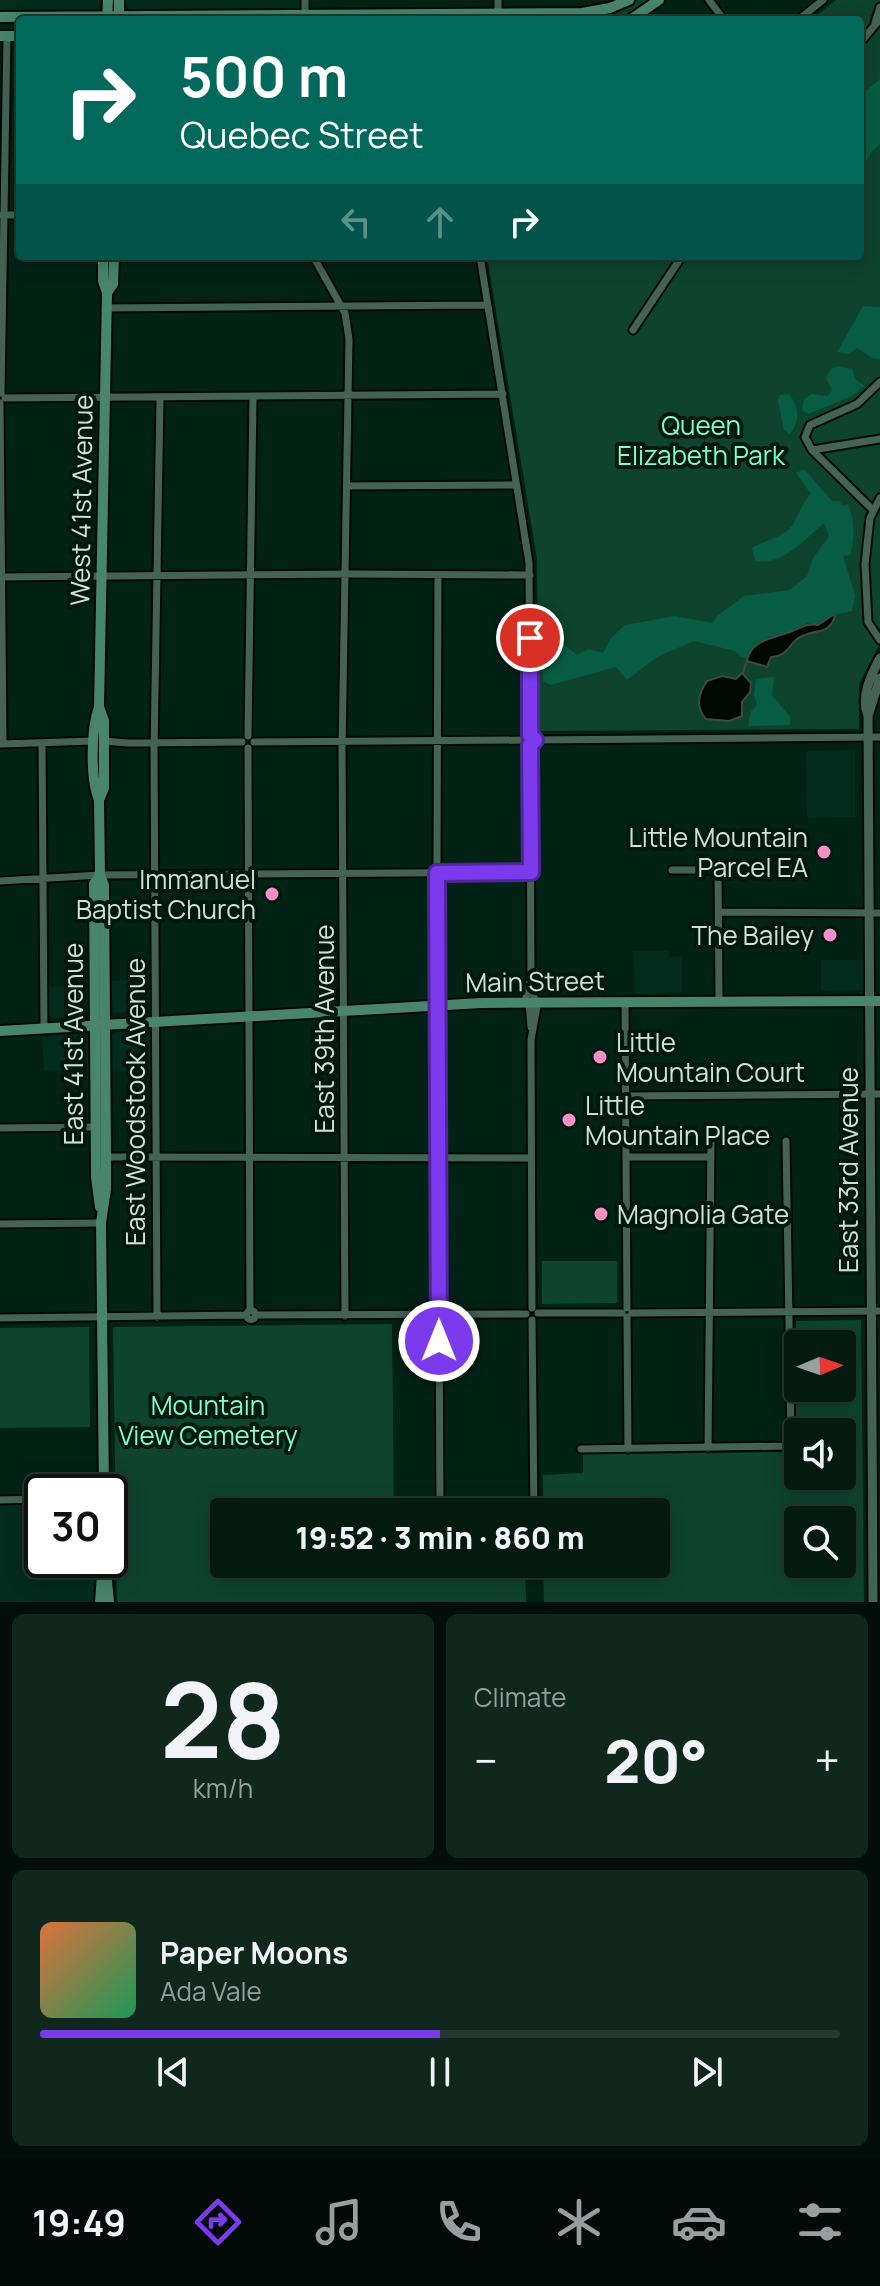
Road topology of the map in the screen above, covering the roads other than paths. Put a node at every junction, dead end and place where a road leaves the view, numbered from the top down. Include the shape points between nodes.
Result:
1 (498, 0) edge
2 (629, 0) edge
3 (659, 0) edge
4 (823, 0) edge
5 (880, 7) edge
6 (498, 16) edge
7 (636, 16) edge
8 (803, 16) edge
9 (878, 22) edge
10 (3, 36) edge
11 (864, 38) edge
12 (2, 215) edge
13 (103, 260) edge
14 (114, 260) edge
15 (315, 260) edge
16 (481, 260) edge
17 (679, 260) edge
18 (107, 293) junction
19 (487, 305) junction
20 (342, 306) junction
21 (107, 308) junction
22 (633, 330) dead end
23 (880, 382) edge
24 (503, 394) junction
25 (349, 396) junction
26 (105, 397) junction
27 (1, 398) edge
28 (160, 398) junction
29 (253, 398) junction
30 (880, 439) edge
31 (812, 450) junction
32 (516, 485) junction
33 (347, 486) junction
34 (880, 498) edge
35 (873, 510) junction
36 (346, 574) junction
37 (157, 575) junction
38 (251, 575) junction
39 (438, 575) junction
40 (530, 575) junction
41 (101, 576) junction
42 (1, 577) edge
43 (880, 640) edge
44 (880, 658) edge
45 (880, 678) edge
46 (868, 716) junction
47 (868, 737) junction
48 (880, 737) edge
49 (530, 740) junction
50 (342, 741) junction
51 (437, 741) junction
52 (248, 742) junction
53 (42, 743) junction
54 (99, 743) junction
55 (154, 743) junction
56 (1, 744) edge
57 (874, 824) edge
58 (672, 870) dead end
59 (531, 872) junction
60 (437, 873) junction
61 (343, 874) junction
62 (100, 875) junction
63 (155, 875) junction
64 (249, 875) junction
65 (43, 879) junction
66 (0, 881) edge
67 (719, 912) junction
68 (869, 913) junction
69 (880, 913) edge
70 (719, 1000) junction
71 (531, 1001) junction
72 (625, 1001) junction
73 (875, 1001) edge
74 (438, 1006) junction
75 (344, 1011) junction
76 (249, 1017) junction
77 (155, 1022) junction
78 (100, 1025) junction
79 (44, 1028) junction
80 (0, 1031) edge
81 (875, 1094) edge
82 (626, 1096) junction
83 (95, 1127) junction
84 (0, 1128) edge
85 (711, 1141) dead end
86 (786, 1141) dead end
87 (250, 1156) junction
88 (106, 1157) junction
89 (155, 1157) junction
90 (626, 1157) junction
91 (711, 1157) junction
92 (345, 1158) junction
93 (531, 1158) junction
94 (438, 1159) junction
95 (875, 1182) edge
96 (101, 1218) junction
97 (0, 1224) edge
98 (789, 1311) junction
99 (876, 1311) edge
100 (710, 1312) junction
101 (627, 1313) junction
102 (250, 1314) junction
103 (532, 1314) junction
104 (439, 1315) junction
105 (345, 1316) junction
106 (157, 1317) junction
107 (0, 1318) edge
108 (102, 1318) junction
109 (708, 1448) junction
110 (581, 1449) dead end
111 (628, 1449) junction
112 (104, 1474) edge
113 (440, 1498) edge
114 (534, 1498) edge
115 (24, 1499) edge
116 (0, 1500) edge
117 (102, 1578) edge
118 (106, 1578) edge
119 (100, 1602) edge
120 (109, 1602) edge
121 (873, 1602) edge

1 - 6 street
2 - 6 main road via 595,12
3 - 7 main road
4 - 8 street
5 - 9 street
9 - 11 street
10 - 12 street
12 - 27 street
13 - 18 main road, West 41st Avenue
14 - 18 main road, West 41st Avenue via 113,284
15 - 20 street
16 - 19 street
17 - 22 street
18 - 21 main road, West 41st Avenue
19 - 20 street
19 - 24 street
20 - 21 street
20 - 25 street, East 39th Avenue via 349,339
21 - 26 main road, West 41st Avenue
23 - 31 street via 857,404 810,425 805,437
24 - 25 street
24 - 32 street
25 - 29 street
25 - 33 street, East 39th Avenue
26 - 27 street
26 - 28 street
26 - 41 main road, West 41st Avenue
27 - 42 street
28 - 29 street
28 - 37 street, East Woodstock Avenue
29 - 38 street
30 - 31 street
31 - 35 street
32 - 33 street
32 - 40 street
33 - 36 street, East 39th Avenue
34 - 35 street
35 - 43 street via 866,545 867,617
36 - 38 street
36 - 39 street
36 - 50 street, East 39th Avenue
37 - 38 street
37 - 41 street
37 - 55 street, East Woodstock Avenue
38 - 52 street
39 - 40 street
39 - 51 street
40 - 49 street
41 - 42 street
41 - 54 main road, West 41st Avenue via 99,707 104,721
42 - 56 street
44 - 46 street via 868,686
45 - 46 street
46 - 47 street, East 33rd Avenue
47 - 48 street
47 - 49 street
47 - 57 street, East 33rd Avenue
49 - 51 street
49 - 59 street
50 - 51 street
50 - 52 street
50 - 61 street, East 39th Avenue
51 - 60 street
52 - 55 street
52 - 64 street
53 - 54 street
53 - 56 street
53 - 65 street
54 - 55 street
54 - 62 main road, East 41st Avenue via 94,788 99,800
55 - 63 street, East Woodstock Avenue
57 - 68 street, East 33rd Avenue
58 - 67 street via 718,870
59 - 60 street
59 - 71 street
60 - 61 street
60 - 74 street
61 - 64 street
61 - 75 street, East 39th Avenue
62 - 63 street
62 - 65 street
62 - 78 main road, East 41st Avenue
63 - 64 street
63 - 77 street, East Woodstock Avenue
64 - 76 street
65 - 66 street
65 - 79 street
67 - 68 street
67 - 70 street
68 - 69 street
68 - 73 street, East 33rd Avenue
70 - 72 main road, Main Street
70 - 73 main road, Main Street
71 - 72 main road, Main Street
71 - 74 main road, Main Street
71 - 93 street
72 - 82 street
73 - 81 street, East 33rd Avenue
74 - 75 main road, Main Street
74 - 94 street
75 - 76 main road, Main Street
75 - 92 street, East 39th Avenue
76 - 77 main road, Main Street
76 - 87 street
77 - 78 main road, Main Street
77 - 89 street, East Woodstock Avenue
78 - 79 main road, Main Street
78 - 83 main road, East 41st Avenue
78 - 88 main road, East 41st Avenue
79 - 80 main road, Main Street
81 - 82 street
81 - 95 street, East 33rd Avenue
82 - 90 street
83 - 84 street
83 - 96 main road, East 41st Avenue
85 - 91 street
86 - 98 street
87 - 89 street
87 - 92 street
87 - 102 street
88 - 89 street
88 - 96 main road, East 41st Avenue
89 - 106 street, East Woodstock Avenue
90 - 91 street
90 - 101 street
91 - 100 street
92 - 94 street
92 - 105 street, East 39th Avenue
93 - 94 street
93 - 103 street
94 - 104 street
95 - 99 street, East 33rd Avenue
96 - 97 street
96 - 108 main road, East 41st Avenue
98 - 99 street
98 - 100 street
98 - 109 street via 791,1442 783,1448
99 - 121 street, East 33rd Avenue
100 - 101 street
100 - 109 street
101 - 103 street
101 - 111 street
102 - 105 street
102 - 106 street
103 - 104 street
103 - 114 street
104 - 105 street
104 - 113 street
106 - 108 street
107 - 108 street
108 - 112 main road, East 41st Avenue
109 - 111 street
110 - 111 street
115 - 116 street
117 - 119 main road
118 - 120 main road

